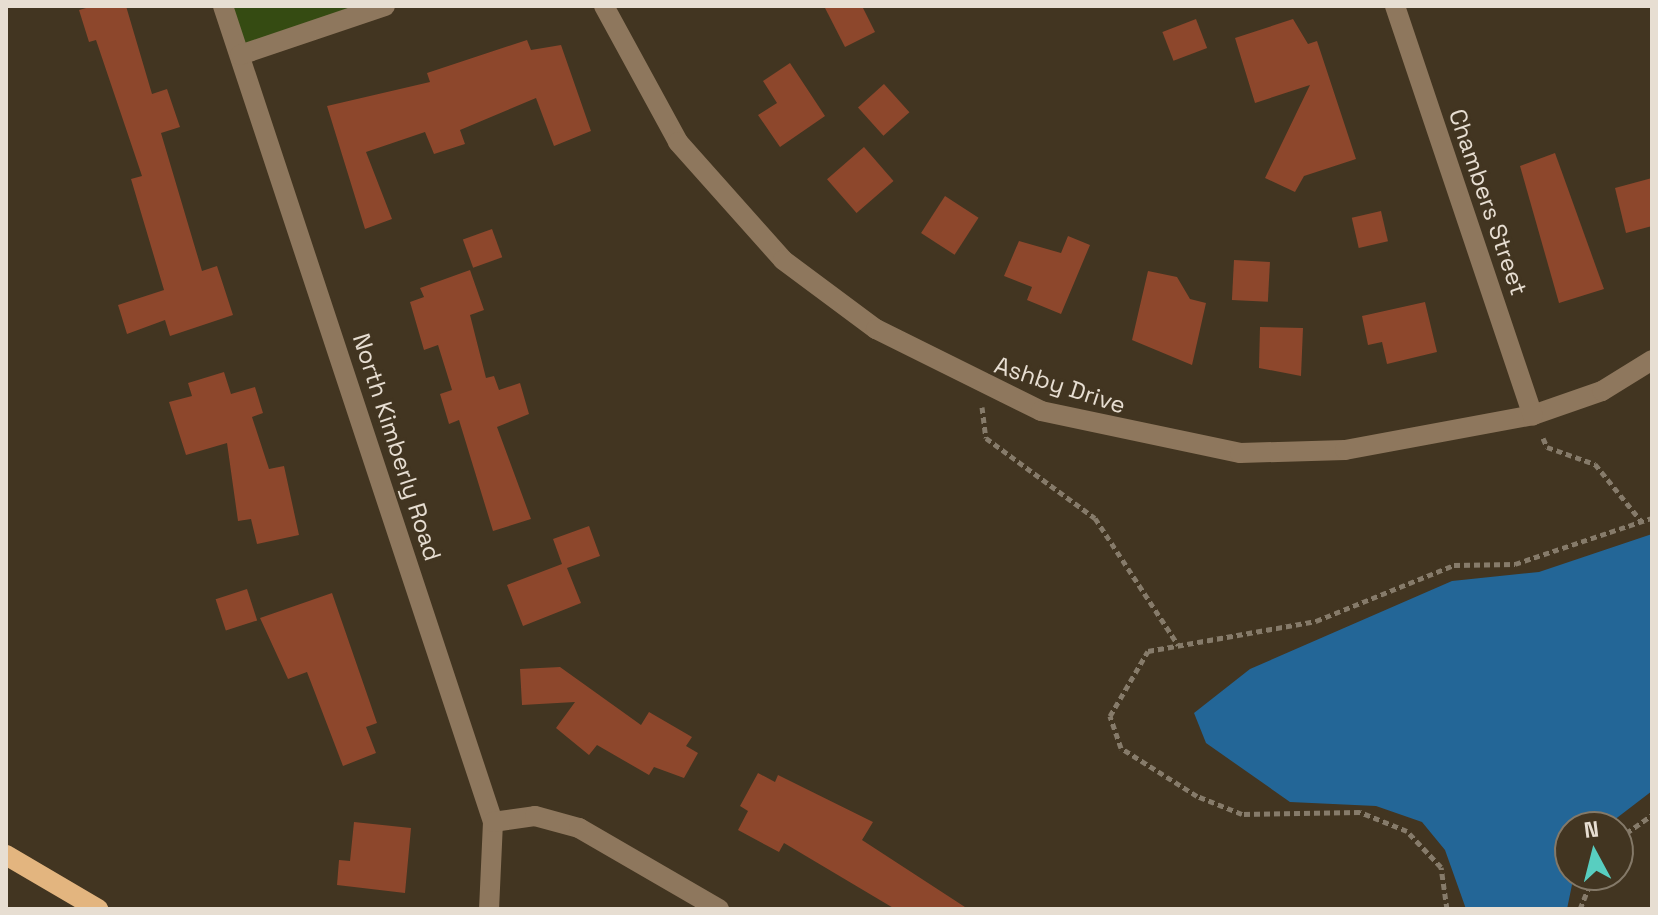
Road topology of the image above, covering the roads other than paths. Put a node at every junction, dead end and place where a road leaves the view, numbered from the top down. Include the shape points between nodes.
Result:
1 (223, 6) edge
2 (385, 6) edge
3 (604, 6) edge
4 (1395, 6) edge
5 (240, 55) junction
6 (1652, 360) edge
7 (1533, 415) junction
8 (493, 822) junction
9 (6, 855) edge
10 (98, 909) edge
11 (489, 909) edge
12 (719, 909) edge

1 - 5 street, North Kimberly Road
2 - 5 street
3 - 7 street, Ashby Drive via 678,142 783,260 876,329 980,386 1114,432 1240,453 1418,442
4 - 7 street, Chambers Street
5 - 8 street, North Kimberly Road
6 - 7 street, Ashby Drive via 1602,391
8 - 11 street, North Kimberly Road
8 - 12 street via 535,816 579,828
9 - 10 main road

